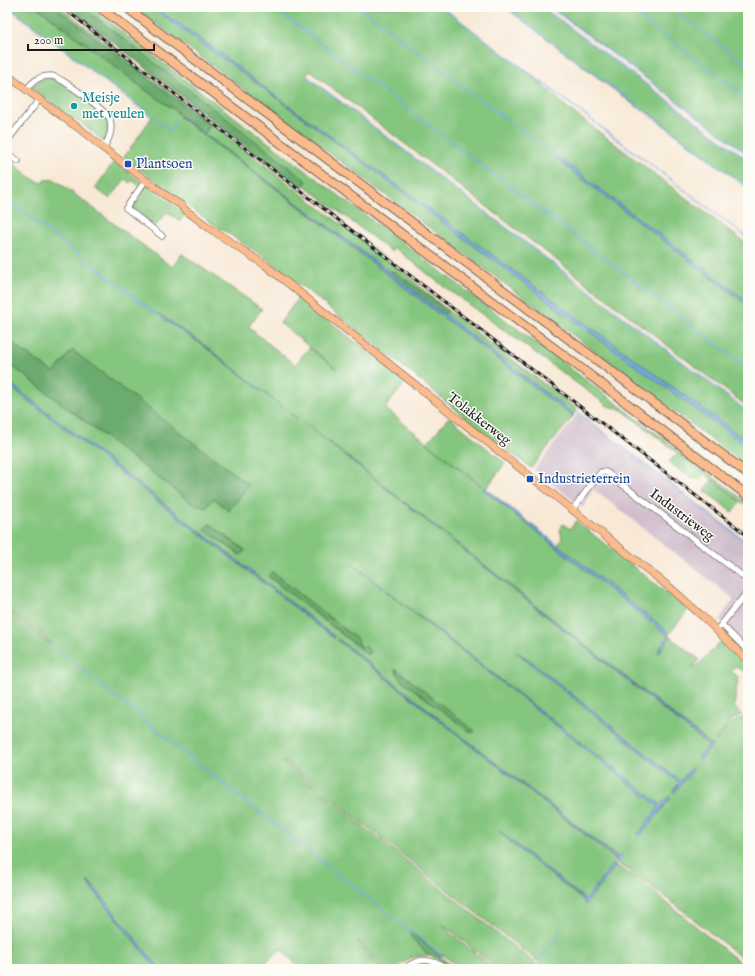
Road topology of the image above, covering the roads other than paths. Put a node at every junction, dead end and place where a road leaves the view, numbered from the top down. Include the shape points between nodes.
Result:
1 (99, 7) edge
2 (126, 7) edge
3 (7, 75) edge
4 (26, 90) junction
5 (39, 100) junction
6 (7, 141) edge
7 (102, 148) junction
8 (7, 153) edge
9 (18, 161) dead end
10 (146, 180) junction
11 (162, 236) dead end
12 (748, 474) edge
13 (748, 496) edge
14 (572, 510) junction
15 (748, 580) edge
16 (748, 590) edge
17 (719, 627) junction
18 (748, 651) edge
19 (748, 661) edge
20 (404, 969) edge
21 (447, 969) edge

1 - 13 highway
2 - 12 highway
3 - 4 main road, Tolakkerweg
4 - 5 main road, Tolakkerweg
4 - 7 street via 36,79 52,76 61,79 93,103 106,113 110,120 111,133
5 - 6 street
5 - 7 main road, Tolakkerweg via 81,129
7 - 10 main road, Tolakkerweg
8 - 9 street
10 - 11 street via 126,208
10 - 14 main road, Tolakkerweg via 173,203 265,266
14 - 15 street, Industrieweg via 601,472 606,472
14 - 17 main road, Tolakkerweg
16 - 17 street
17 - 18 street
17 - 19 main road, Tolakkerweg
20 - 21 street via 422,960 435,962

